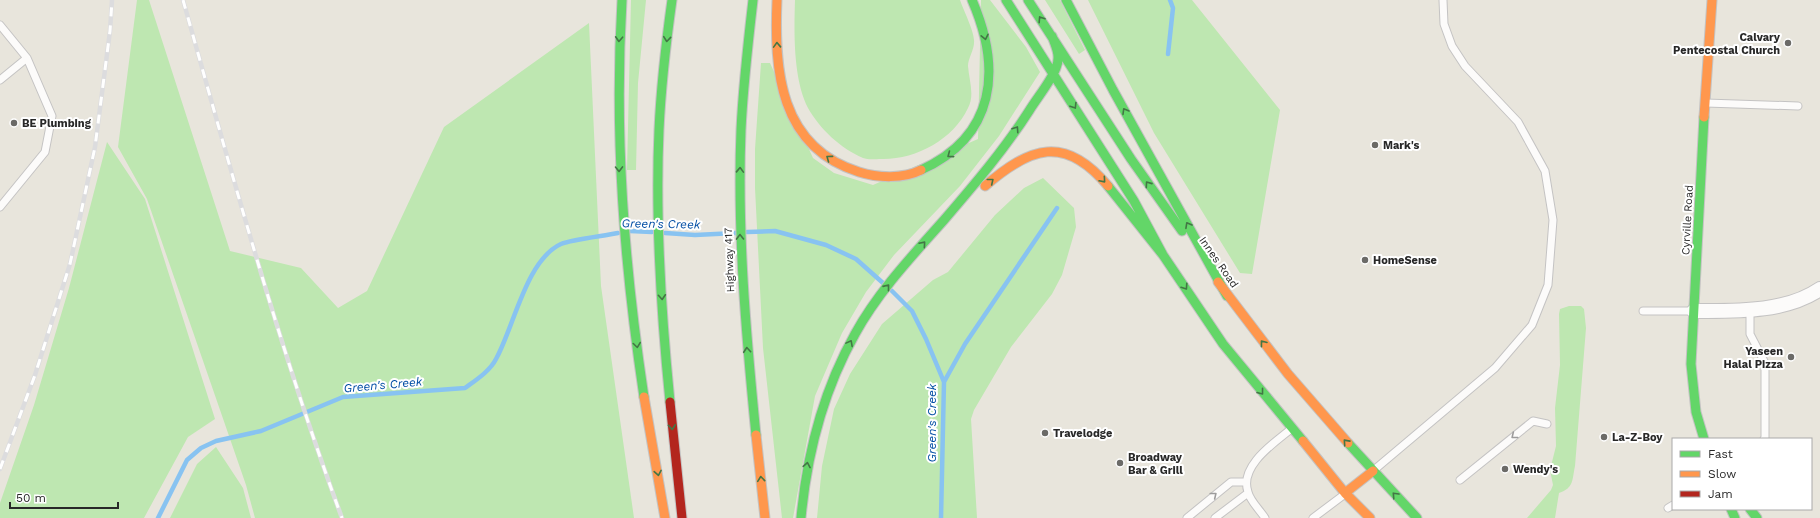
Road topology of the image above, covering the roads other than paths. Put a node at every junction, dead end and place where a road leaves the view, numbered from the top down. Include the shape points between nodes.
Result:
1 (622, 0) edge
2 (672, 0) edge
3 (753, 0) edge
4 (776, 0) edge
5 (972, 0) edge
6 (1006, 0) edge
7 (1028, 0) edge
8 (1066, 0) edge
9 (1443, 0) edge
10 (1712, 0) edge
11 (0, 25) edge
12 (1052, 36) junction
13 (27, 58) junction
14 (1053, 73) junction
15 (0, 80) edge
16 (1706, 104) junction
17 (1798, 106) dead end
18 (0, 207) edge
19 (940, 225) junction
20 (1162, 255) junction
21 (1820, 289) edge
22 (1227, 296) junction
23 (1750, 309) junction
24 (1643, 311) dead end
25 (1694, 311) junction
26 (1547, 424) dead end
27 (1292, 429) junction
28 (1704, 438) edge
29 (1766, 438) edge
30 (1373, 471) junction
31 (1460, 480) dead end
32 (1246, 482) junction
33 (1248, 493) junction
34 (1345, 493) junction
35 (665, 518) edge
36 (682, 518) edge
37 (765, 518) edge
38 (801, 518) edge
39 (1187, 518) edge
40 (1215, 518) edge
41 (1265, 518) edge
42 (1313, 518) edge
43 (1370, 518) edge
44 (1417, 518) edge

1 -> 35 main road via 617,103 621,212 645,406
2 -> 36 main road via 662,92 657,207 672,431
37 -> 3 main road, Highway 417 via 740,264 739,209 743,104
5 -> 4 main road via 983,28 989,69 986,97 976,123 957,149 943,160 911,174 888,177 864,174 843,167 814,146 799,130 788,108 780,80
6 - 14 main road
12 -> 7 main road, Innes Road
22 -> 8 main road
9 - 30 lane via 1444,24 1452,46 1465,66 1518,122 1545,171 1553,220 1548,285 1532,325 1495,368
10 - 16 main road, Cyrville Road
11 - 13 lane
12 - 14 main road via 1058,54
22 -> 12 main road, Innes Road via 1131,159
13 - 15 lane
13 - 18 lane via 52,116 45,152
19 -> 14 main road via 991,165
14 -> 20 main road via 1134,201
16 - 17 lane
16 - 25 main road, Cyrville Road
19 -> 20 main road via 1022,159 1038,153 1058,152 1076,157 1092,169
38 -> 19 main road via 809,454 825,402 843,357 869,312 906,263
20 -> 27 main road via 1223,344
21 - 23 street via 1814,294 1784,304
30 -> 22 main road, Innes Road via 1317,409
23 - 25 street via 1728,312
23 - 29 lane via 1750,334 1765,363
24 - 25 lane
25 - 28 main road, Cyrville Road via 1691,364 1693,398
26 -> 31 lane via 1533,421
27 - 32 lane via 1253,464
27 - 34 main road
30 - 34 main road
44 -> 30 main road, Innes Road
32 - 33 lane
39 -> 32 lane via 1231,482
33 - 40 lane
33 - 41 lane
34 - 42 lane
34 - 43 main road

